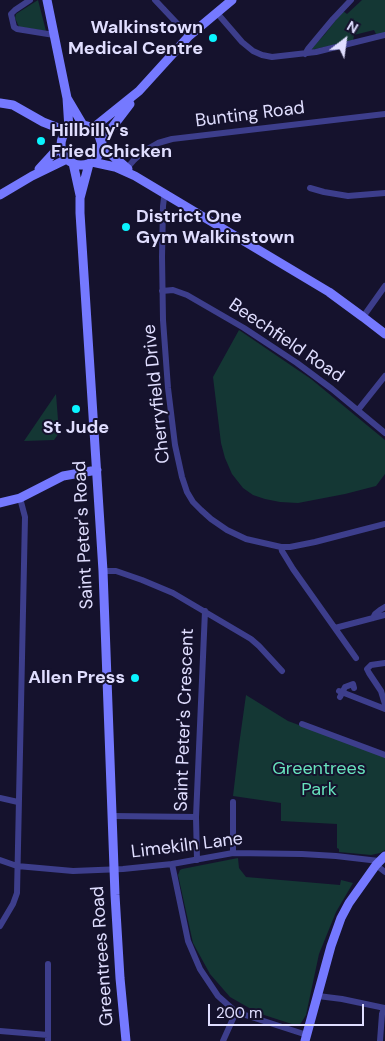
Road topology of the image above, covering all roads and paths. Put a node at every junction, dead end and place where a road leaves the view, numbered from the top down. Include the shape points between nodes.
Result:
1 (30, 0) edge
2 (47, 0) edge
3 (155, 0) edge
4 (232, 0) edge
5 (351, 0) edge
6 (216, 13) junction
7 (54, 35) junction
8 (385, 35) edge
9 (189, 36) junction
10 (317, 39) junction
11 (323, 50) junction
12 (305, 54) junction
13 (139, 91) junction
14 (67, 98) junction
15 (0, 103) edge
16 (385, 114) edge
17 (83, 125) junction
18 (93, 128) junction
19 (64, 136) junction
20 (101, 143) junction
21 (70, 161) junction
22 (91, 163) junction
23 (127, 168) junction
24 (32, 176) junction
25 (135, 176) junction
26 (310, 188) dead end
27 (385, 193) edge
28 (0, 195) edge
29 (166, 195) junction
30 (80, 198) junction
31 (385, 286) edge
32 (162, 291) junction
33 (363, 317) junction
34 (385, 334) edge
35 (385, 376) edge
36 (358, 410) junction
37 (385, 433) edge
38 (96, 470) junction
39 (20, 498) junction
40 (0, 504) edge
41 (385, 524) edge
42 (281, 547) junction
43 (103, 571) junction
44 (385, 607) edge
45 (205, 611) junction
46 (385, 615) edge
47 (373, 618) junction
48 (335, 628) junction
49 (356, 658) dead end
50 (385, 663) edge
51 (282, 671) dead end
52 (354, 688) dead end
53 (385, 707) edge
54 (302, 724) dead end
55 (385, 755) edge
56 (0, 798) edge
57 (18, 802) junction
58 (234, 802) dead end
59 (112, 816) junction
60 (196, 817) junction
61 (233, 853) junction
62 (0, 860) edge
63 (197, 860) junction
64 (380, 861) edge
65 (172, 864) junction
66 (17, 866) junction
67 (114, 870) junction
68 (385, 872) edge
69 (0, 926) edge
70 (48, 964) dead end
71 (318, 996) junction
72 (384, 1008) edge
73 (236, 1012) junction
74 (0, 1032) edge
75 (383, 1033) edge
76 (48, 1038) edge
77 (306, 1038) edge
78 (126, 1041) edge
79 (224, 1041) edge
80 (380, 1041) edge

1 - 7 street via 11,14 14,27
2 - 7 main road
3 - 9 street
4 - 6 main road
5 - 10 street
6 - 9 main road
6 - 12 street via 242,42 262,55 272,58
7 - 14 main road
8 - 11 street
9 - 13 main road
10 - 11 street
10 - 12 street
11 - 12 street
13 - 18 main road
13 - 20 main road
14 - 17 main road
14 - 19 main road
15 - 19 main road via 13,106
16 - 23 street, Bunting Road via 164,141 144,151
17 - 18 main road
17 - 19 main road via 78,125
18 - 20 main road
19 - 21 main road via 64,155
19 - 24 main road via 47,162
20 - 22 main road via 100,154
20 - 23 main road
21 - 22 main road via 78,165
21 - 24 main road
21 - 30 main road, Saint Peter's Road
22 - 25 main road via 115,167
22 - 30 main road, Saint Peter's Road
23 - 25 main road
24 - 28 main road
25 - 29 main road
26 - 27 street via 348,196
29 - 32 street, Cherryfield Drive via 163,206
29 - 33 main road via 329,292
30 - 38 main road, Saint Peter's Road
31 - 33 street
32 - 36 street, Beechfield Road via 173,290 187,295 244,328 297,363
32 - 42 street, Cherryfield Drive via 170,410 182,477 188,492 200,510 227,530 246,539
33 - 34 main road
35 - 36 street
36 - 37 street, Beechfield Road
38 - 39 main road via 64,476
38 - 43 main road, Saint Peter's Road
39 - 40 main road
39 - 57 street via 25,517
41 - 42 street
42 - 48 street
43 - 45 street via 116,571 173,592
43 - 59 main road, Saint Peter's Road
44 - 47 street
45 - 51 street via 251,639
45 - 60 street, Saint Peter's Crescent
46 - 47 street
47 - 48 street
48 - 49 street
50 - 53 street via 371,665 367,669 381,691
52 - 53 street via 352,684 340,693
54 - 55 street
56 - 57 street
57 - 66 street
58 - 61 street
59 - 60 street
59 - 67 main road, Saint Peter's Road
60 - 63 street, Saint Peter's Crescent
61 - 63 street, Limekiln Lane
61 - 64 street, Limekiln Lane via 302,854
62 - 66 street, Limekiln Lane
63 - 65 street, Limekiln Lane
64 - 68 street
64 - 71 main road via 341,918
65 - 67 street, Limekiln Lane
65 - 73 street via 190,948 218,996
66 - 67 street, Limekiln Lane via 73,871
66 - 69 street via 17,893
67 - 78 main road, Greentrees Road
70 - 76 street
71 - 72 street
71 - 77 main road
72 - 75 street
73 - 77 street
73 - 79 street
74 - 76 street
75 - 80 street

